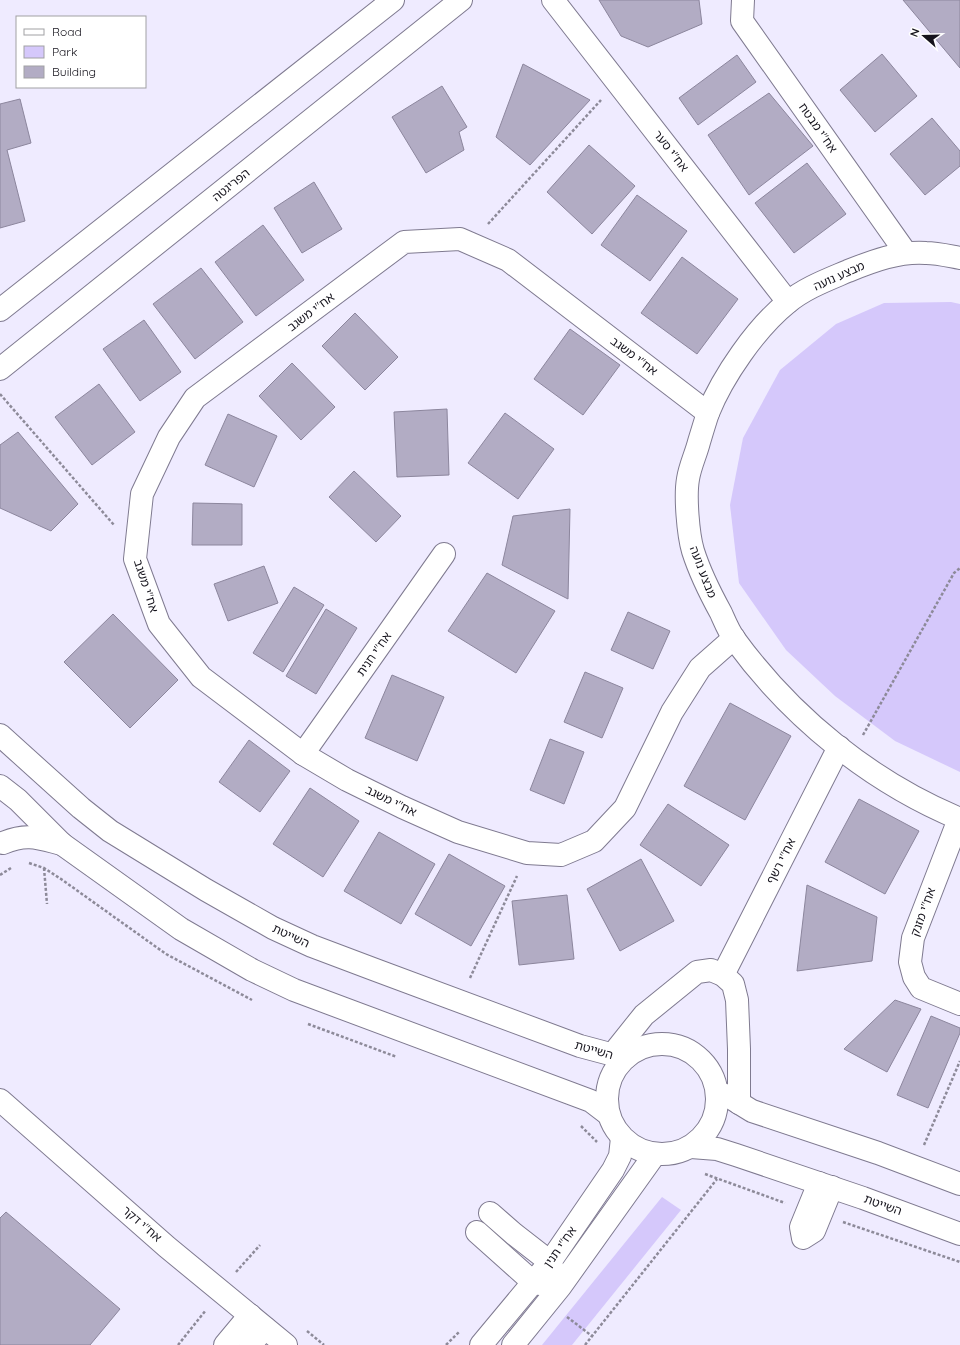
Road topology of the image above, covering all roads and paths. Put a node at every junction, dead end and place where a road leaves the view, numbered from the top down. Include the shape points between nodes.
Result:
1 (393, 0) edge
2 (461, 0) edge
3 (553, 0) edge
4 (743, 0) edge
5 (617, 82) junction
6 (470, 244) junction
7 (906, 253) junction
8 (960, 258) edge
9 (788, 302) junction
10 (0, 310) edge
11 (0, 369) edge
12 (0, 394) edge
13 (708, 413) junction
14 (136, 551) junction
15 (444, 554) dead end
16 (960, 568) edge
17 (734, 638) junction
18 (0, 735) edge
19 (845, 751) junction
20 (303, 754) junction
21 (0, 786) edge
22 (18, 800) junction
23 (959, 819) edge
24 (62, 844) junction
25 (2, 845) edge
26 (527, 853) junction
27 (723, 975) junction
28 (459, 1001) junction
29 (960, 1004) edge
30 (618, 1057) junction
31 (960, 1061) edge
32 (716, 1088) junction
33 (0, 1100) edge
34 (738, 1102) junction
35 (608, 1114) junction
36 (622, 1138) junction
37 (691, 1146) junction
38 (655, 1154) junction
39 (915, 1167) junction
40 (717, 1179) dead end
41 (960, 1184) edge
42 (490, 1213) dead end
43 (477, 1232) dead end
44 (960, 1234) edge
45 (550, 1262) junction
46 (534, 1283) junction
47 (560, 1287) junction
48 (565, 1316) dead end
49 (258, 1321) junction
50 (592, 1336) junction
51 (225, 1345) edge
52 (250, 1345) edge
53 (286, 1345) edge
54 (481, 1345) edge
55 (513, 1345) edge
56 (585, 1345) edge

1 - 10 street
2 - 11 street, הפריגטה
3 - 5 street, אח"י סער
4 - 7 street, אח"י מבטח via 742,21
5 - 6 path
5 - 9 street, אח"י סער
6 - 13 street, אח"י משגב via 508,260
6 - 14 street, אח"י משגב via 460,239 404,242 196,398 169,437 142,494
7 - 8 street, מבצע נועה via 927,252
7 - 9 street, מבצע נועה via 875,260 812,287
9 - 13 street, מבצע נועה via 759,331 739,358
12 - 14 path
13 - 17 street, מבצע נועה via 688,479 687,515 692,549 707,587
14 - 20 street, אח"י משגב via 135,559 159,624 201,677
15 - 20 street, אח"י חנית
16 - 19 path via 954,573
17 - 19 street, מבצע נועה via 784,698
17 - 26 street, אח"י משגב via 700,668 672,712 625,808 594,841 561,855
18 - 28 street, השייטת via 110,831 237,908 312,946
19 - 23 street, מבצע נועה via 907,794
19 - 27 street, אח"י רשף
20 - 26 street, אח"י משגב via 347,780 458,832
21 - 22 street
22 - 24 street
22 - 25 street via 13,831
23 - 29 street, אח"י מזנק via 913,938 910,962 914,977 921,988
24 - 25 street via 23,837
24 - 35 street via 181,929 252,970 294,990 591,1101
26 - 28 path
27 - 30 street via 711,970 697,972 644,1015
27 - 34 street via 733,984 737,1000
28 - 30 street, השייטת via 580,1046
30 - 32 street via 653,1044 676,1045 693,1053 706,1065
30 - 35 street via 620,1062 607,1087 605,1106
31 - 39 path
32 - 34 street
32 - 37 street via 718,1098 714,1118 705,1134
33 - 49 street, אח"י דקר via 168,1247
34 - 39 street via 752,1111
35 - 36 street
36 - 38 street via 637,1149
36 - 45 street, אח"י תנין via 620,1156 613,1170
37 - 38 street via 673,1154
37 - 44 street, השייטת via 718,1149 918,1217
38 - 47 street, אח"י תנין
39 - 41 street
40 - 50 path
42 - 45 street
43 - 46 street
45 - 46 street, אח"י תנין
45 - 47 street
46 - 47 street
46 - 54 street, אח"י תנין
47 - 55 street, אח"י תנין
48 - 50 path
49 - 51 street
49 - 52 street
49 - 53 street, אח"י דקר
50 - 56 path

